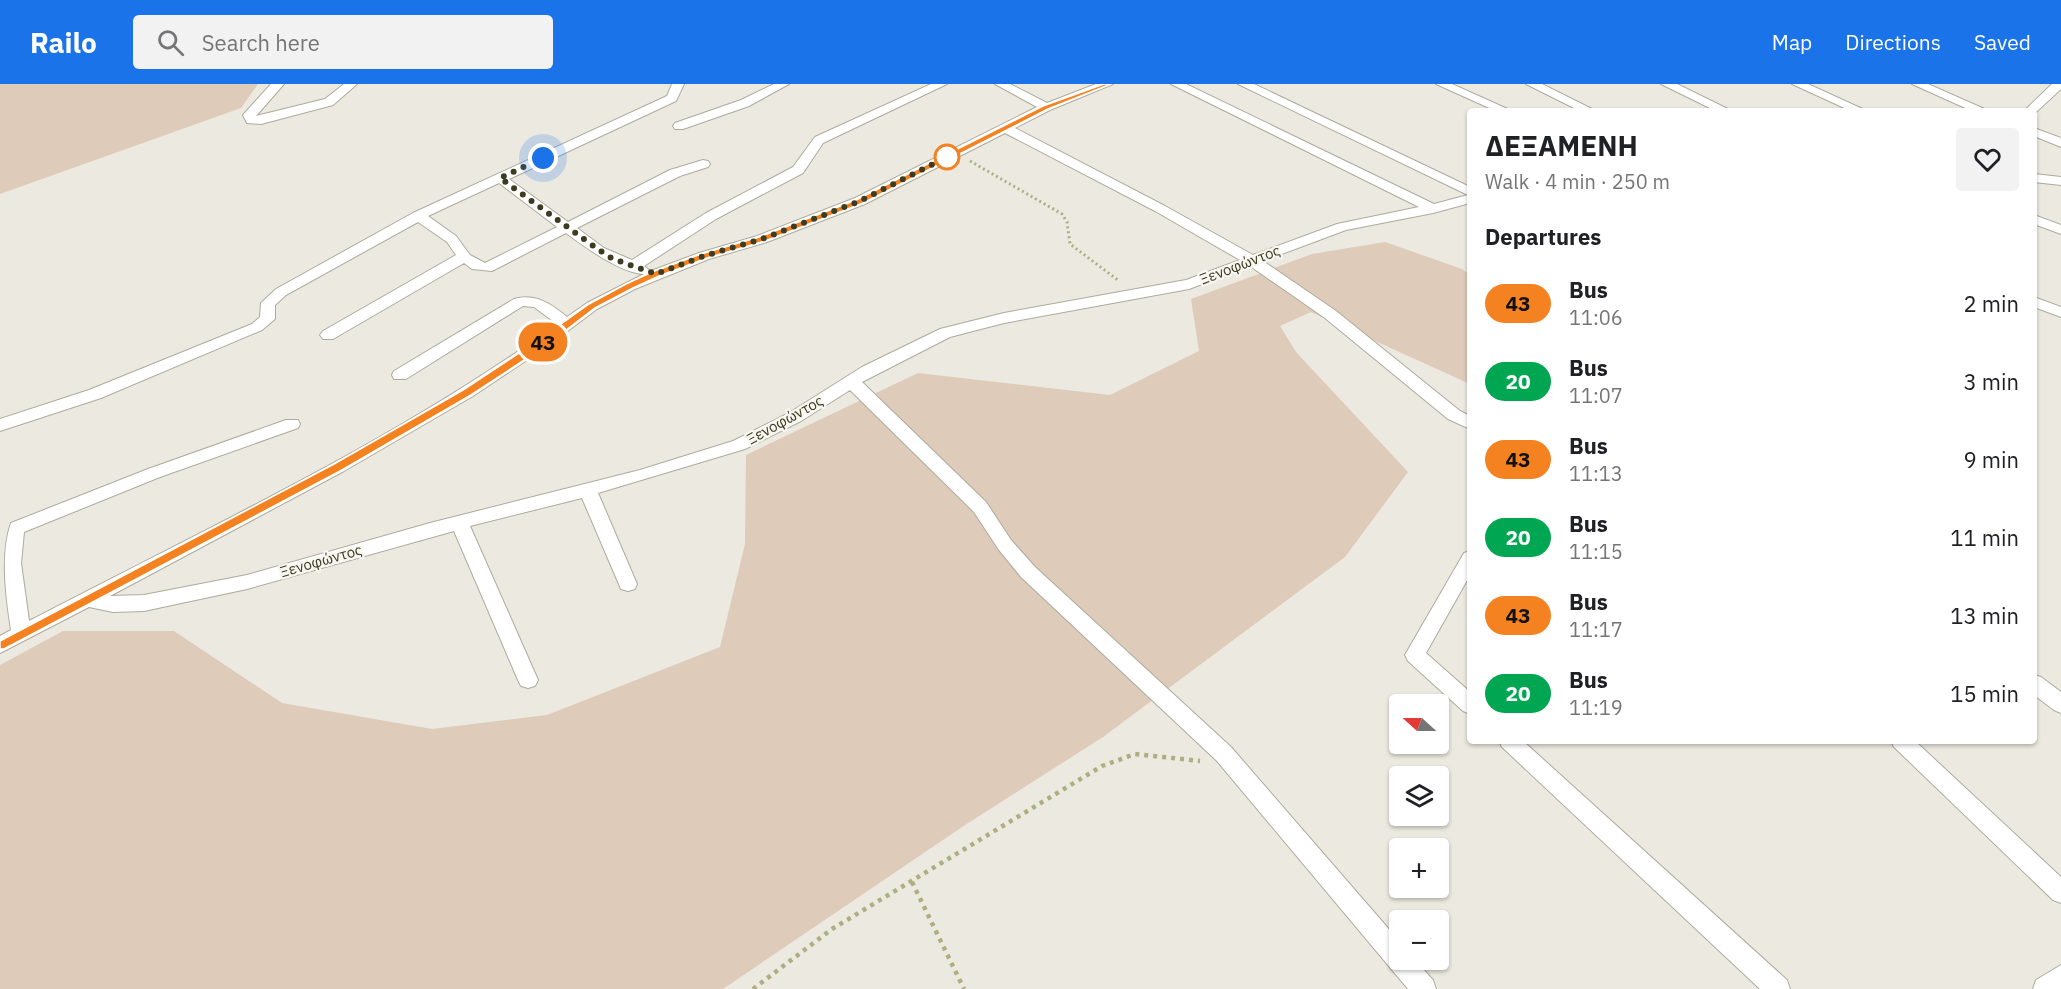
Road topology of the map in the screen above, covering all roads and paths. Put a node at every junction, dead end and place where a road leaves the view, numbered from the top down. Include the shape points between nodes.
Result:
1 (278, 84) edge
2 (351, 84) edge
3 (678, 84) edge
4 (783, 84) edge
5 (941, 84) edge
6 (1000, 84) edge
7 (1177, 84) edge
8 (1244, 84) edge
9 (1442, 84) edge
10 (1532, 84) edge
11 (1667, 84) edge
12 (1798, 84) edge
13 (1919, 84) edge
14 (2059, 84) edge
15 (1102, 85) edge
16 (1046, 107) junction
17 (1499, 108) edge
18 (1584, 108) edge
19 (1719, 108) edge
20 (1854, 108) edge
21 (1976, 108) edge
22 (2033, 108) edge
23 (1274, 114) junction
24 (679, 126) dead end
25 (1004, 127) junction
26 (2037, 133) edge
27 (2061, 143) edge
28 (961, 150) junction
29 (703, 164) dead end
30 (500, 178) junction
31 (2037, 178) edge
32 (2061, 181) edge
33 (1467, 191) edge
34 (1467, 200) edge
35 (1433, 209) junction
36 (418, 216) junction
37 (2037, 220) edge
38 (567, 228) junction
39 (2061, 230) edge
40 (464, 257) junction
41 (1253, 261) junction
42 (632, 267) junction
43 (656, 274) junction
44 (1137, 294) junction
45 (2037, 303) edge
46 (2061, 312) edge
47 (567, 324) junction
48 (328, 335) dead end
49 (400, 375) dead end
50 (853, 383) junction
51 (1467, 422) edge
52 (292, 424) dead end
53 (0, 425) edge
54 (587, 489) junction
55 (460, 523) junction
56 (1467, 563) edge
57 (628, 584) dead end
58 (87, 599) junction
59 (21, 634) junction
60 (0, 645) edge
61 (528, 680) dead end
62 (2037, 685) edge
63 (1467, 702) edge
64 (2061, 704) edge
65 (1512, 744) edge
66 (1904, 744) edge
67 (1233, 766) junction
68 (912, 882) junction
69 (2061, 892) edge
70 (2061, 977) edge
71 (753, 989) edge
72 (964, 989) edge
73 (1424, 989) edge
74 (1778, 989) edge
75 (2045, 989) edge

1 - 2 street via 249,115 251,120 323,104
3 - 30 street via 672,98
4 - 24 street via 745,103
5 - 42 street via 819,140 798,170 711,216
6 - 16 street
7 - 23 street
8 - 23 street
9 - 17 street
10 - 18 street
11 - 19 street
12 - 20 street
13 - 21 street
14 - 22 street
15 - 16 street
16 - 25 street
23 - 33 street
23 - 35 street
25 - 28 street
25 - 41 street
26 - 27 street
28 - 43 street via 860,201
28 - 44 path via 971,163 1062,214 1070,244
29 - 38 street via 675,173
30 - 36 street
30 - 38 street
31 - 32 street
34 - 35 street, Ξενοφώντος
35 - 41 street, Ξενοφώντος via 1342,227
36 - 40 street via 453,240
36 - 53 street via 271,298 267,319 257,327 95,394
37 - 39 street
38 - 40 street via 487,268
38 - 42 street via 606,255
40 - 48 street
41 - 44 street, Ξενοφώντος via 1189,284
41 - 51 street via 1346,326
42 - 43 street
43 - 47 street via 592,306
44 - 50 street, Ξενοφώντος via 969,325 914,347
45 - 46 street
47 - 49 street via 540,303 519,302
47 - 58 street via 467,392 348,462
50 - 54 street, Ξενοφώντος via 739,445
50 - 67 street via 980,507 1028,572
52 - 59 street via 17,528 12,536
54 - 55 street, Ξενοφώντος
54 - 57 street
55 - 58 street, Ξενοφώντος via 201,592 144,603 113,604
55 - 61 street
56 - 63 street via 1415,655
58 - 59 street
59 - 60 street
62 - 64 street
65 - 74 street
66 - 69 street
67 - 68 path via 1136,754 1102,766
67 - 73 street
68 - 71 path via 832,930
68 - 72 path
70 - 75 street

